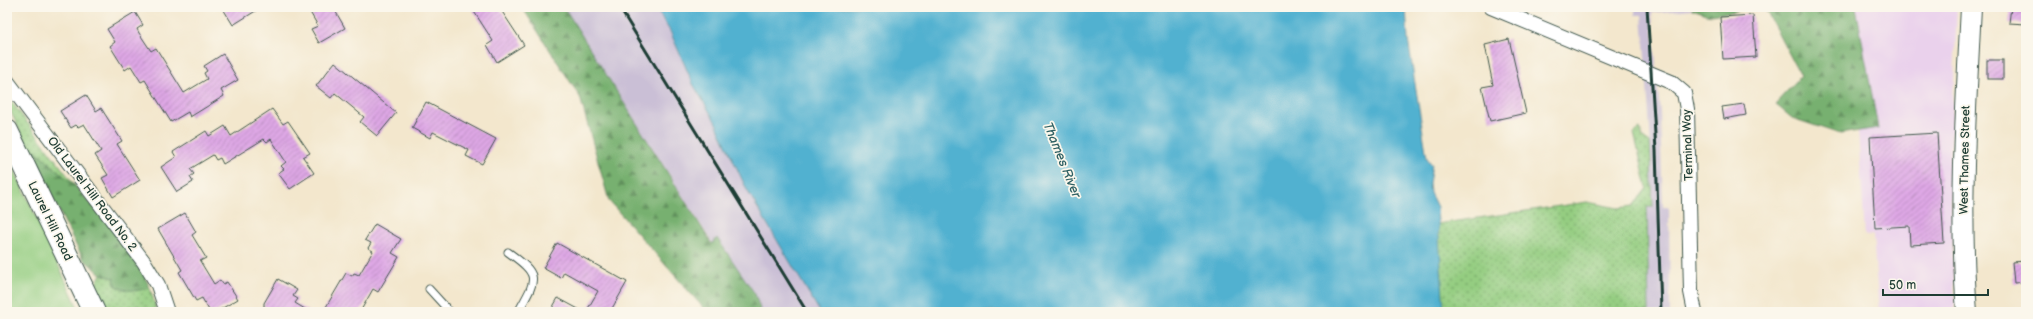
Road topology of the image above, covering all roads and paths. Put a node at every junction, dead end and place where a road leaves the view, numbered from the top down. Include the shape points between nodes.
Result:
1 (1491, 7) edge
2 (1971, 7) edge
3 (7, 82) edge
4 (7, 131) edge
5 (508, 252) dead end
6 (429, 289) dead end
7 (94, 312) edge
8 (168, 312) edge
9 (450, 312) edge
10 (518, 312) edge
11 (1695, 312) edge
12 (1967, 312) edge

1 - 11 street, Terminal Way via 1671,82 1684,93 1687,108 1691,292
2 - 12 main road, West Thames Street via 1963,176
3 - 8 street, Old Laurel Hill Road No. 2 via 144,262 158,285
4 - 7 highway, Laurel Hill Road
5 - 10 lane via 527,265 532,272 533,284
6 - 9 lane

